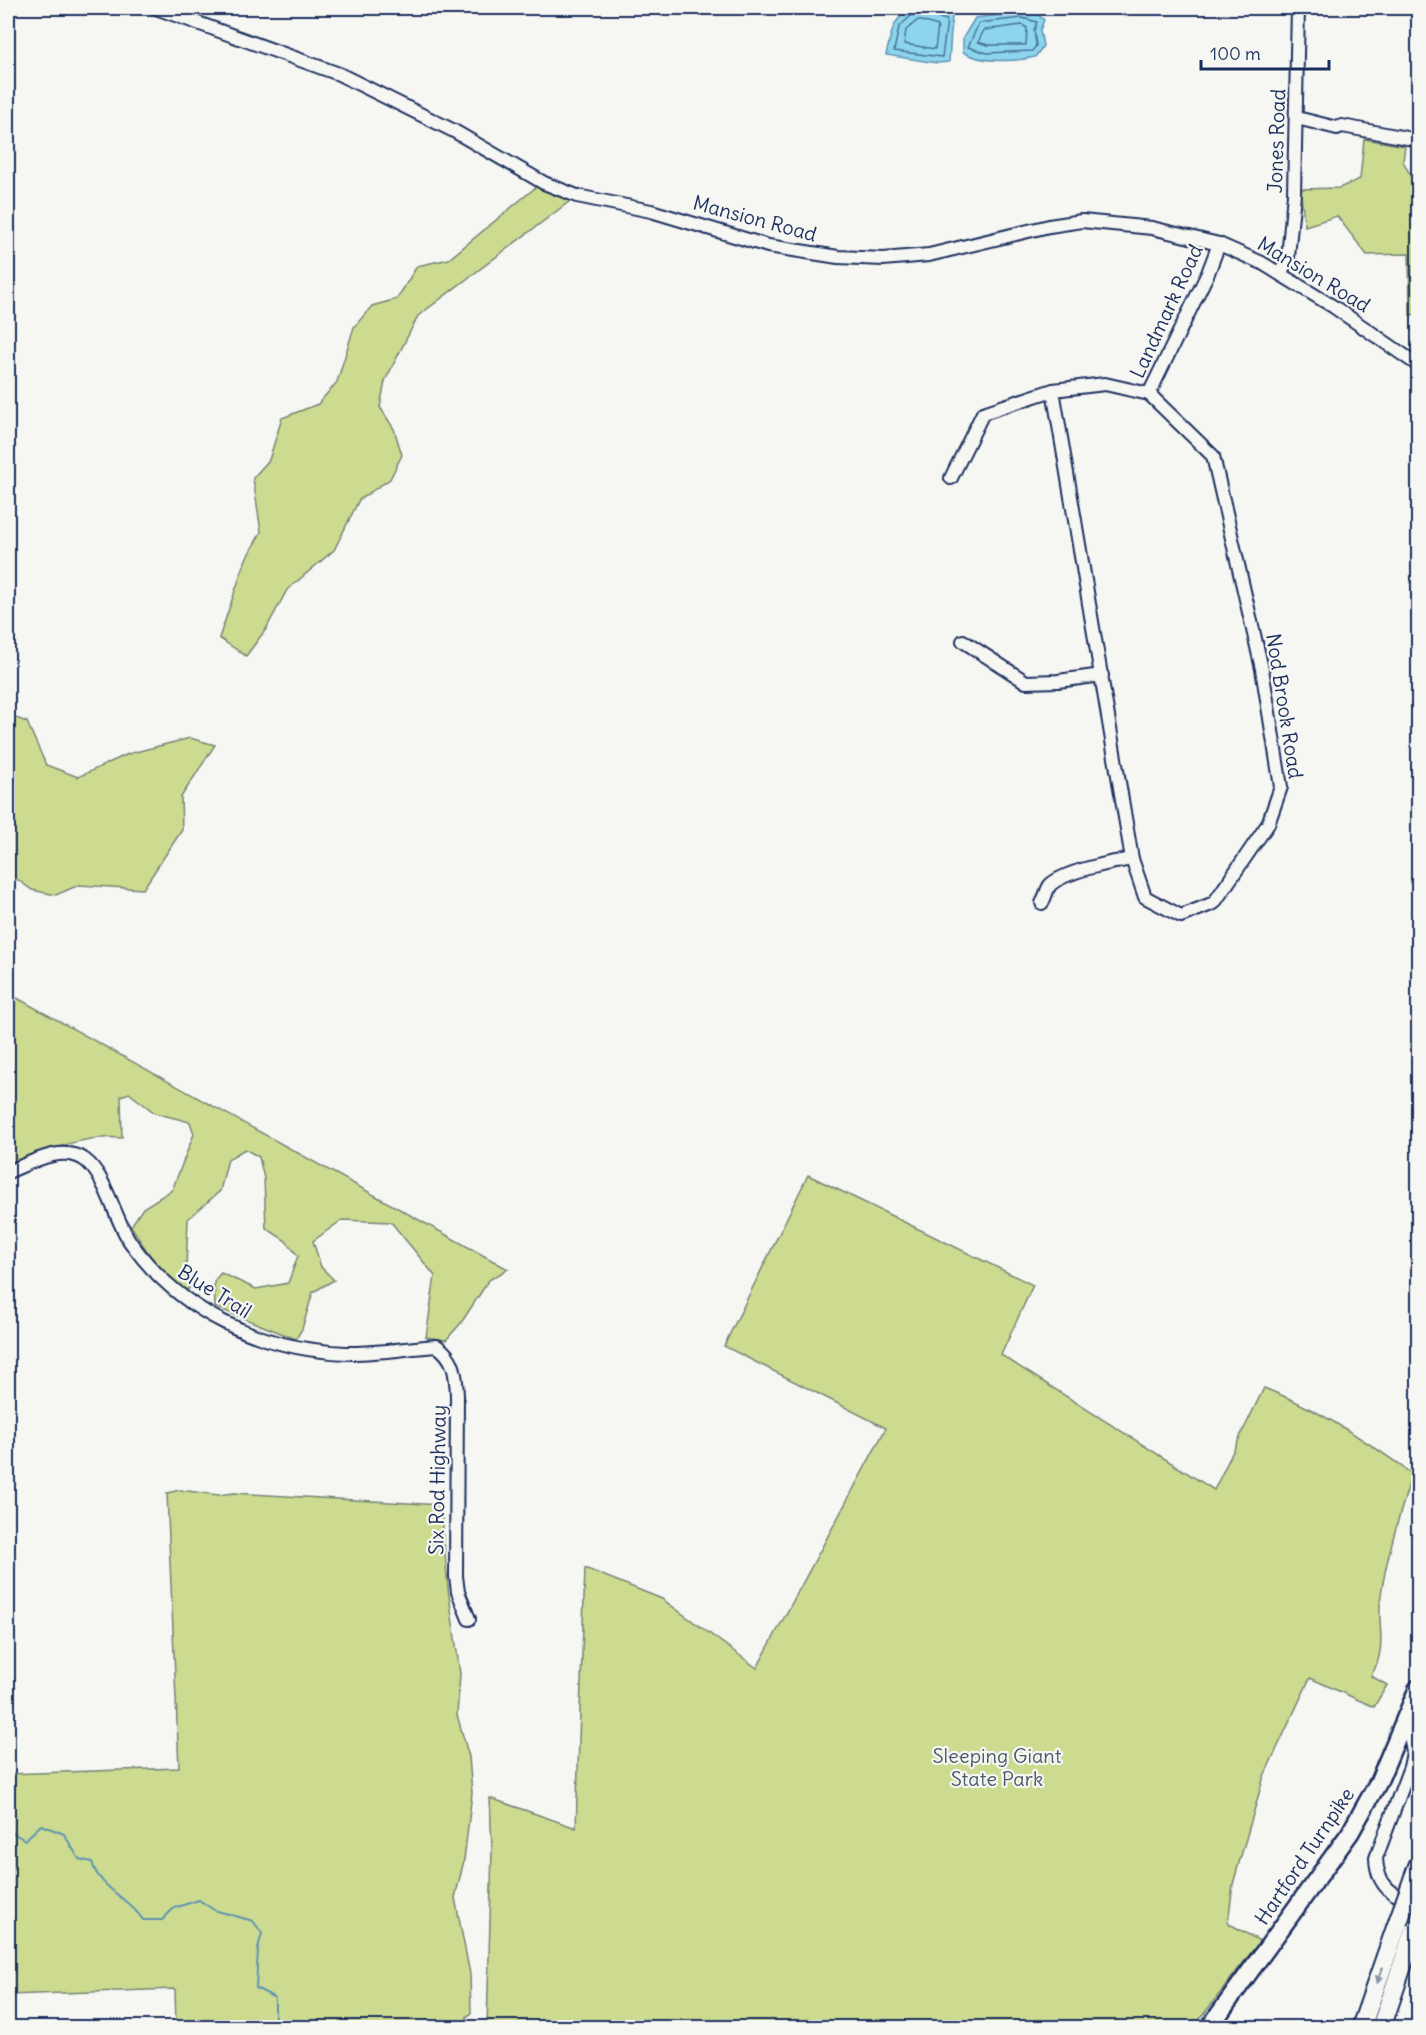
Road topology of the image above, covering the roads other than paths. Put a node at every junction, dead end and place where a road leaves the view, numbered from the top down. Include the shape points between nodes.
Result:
1 (156, 8) edge
2 (1298, 8) edge
3 (1299, 118) junction
4 (1419, 140) edge
5 (1219, 244) junction
6 (1281, 273) junction
7 (1419, 366) edge
8 (1053, 390) junction
9 (1149, 393) junction
10 (951, 478) dead end
11 (963, 641) dead end
12 (1102, 675) junction
13 (1132, 859) junction
14 (1042, 903) dead end
15 (8, 1172) edge
16 (436, 1346) joint
17 (470, 1619) dead end
18 (1417, 1693) edge
19 (1407, 1715) junction
20 (1416, 1873) edge
21 (1419, 1904) edge
22 (1411, 1923) edge
23 (1209, 2028) edge
24 (1362, 2028) edge
25 (1380, 2028) edge

1 - 5 street, Mansion Road via 339,74 445,126 564,192 651,211 784,250 838,257 907,257 1093,220 1152,228
2 - 3 street, Jones Road
3 - 4 street via 1307,114 1338,120 1342,126
3 - 6 street, Jones Road via 1292,228 1288,257
5 - 6 street, Mansion Road
5 - 9 street, Landmark Road
6 - 7 street, Mansion Road
8 - 9 street via 1105,384
8 - 10 street via 983,413
8 - 12 street, Nod Brook Road
9 - 13 street, Nod Brook Road via 1213,456 1262,669 1281,787 1268,824 1214,903 1181,916 1145,897
11 - 12 street via 1026,682
12 - 13 street, Nod Brook Road
13 - 14 street via 1096,864 1050,885
15 - 16 street, Blue Trail via 58,1154 83,1158 97,1174 125,1235 155,1274 188,1302 241,1331 290,1347 325,1351 377,1353
16 - 17 street, Six Rod Highway via 451,1358 456,1379 456,1576 458,1592
18 - 19 main road, Hartford Turnpike
19 - 21 street via 1412,1740 1410,1767 1376,1858 1376,1872 1389,1893
19 - 23 main road, Hartford Turnpike via 1378,1783 1350,1833
20 - 22 highway, bridge
22 -> 24 highway
22 - 25 highway

